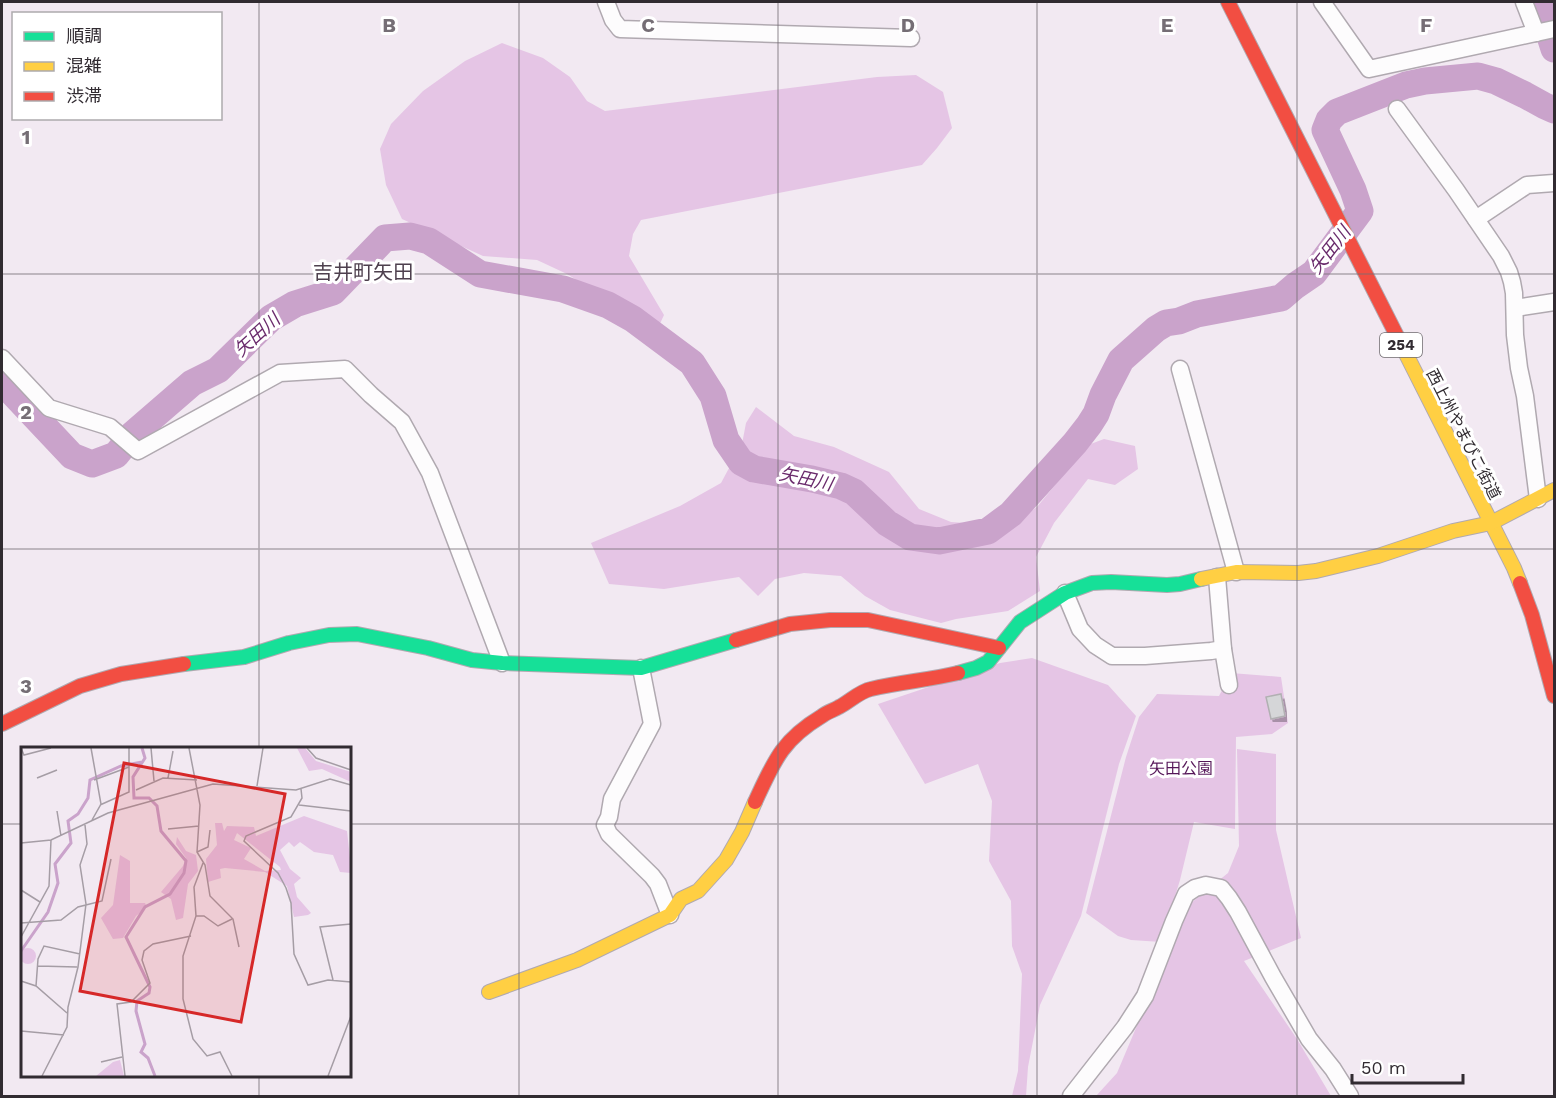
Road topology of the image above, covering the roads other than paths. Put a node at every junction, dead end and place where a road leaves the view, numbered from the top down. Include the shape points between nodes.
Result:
1 (606, 2) edge
2 (1228, 2) edge
3 (1322, 2) edge
4 (1524, 2) edge
5 (1543, 32) edge
6 (911, 38) dead end
7 (1397, 109) dead end
8 (1554, 183) edge
9 (1476, 219) junction
10 (1554, 302) edge
11 (1515, 308) junction
12 (2, 358) edge
13 (1180, 369) dead end
14 (1554, 490) edge
15 (1538, 499) junction
16 (1491, 523) junction
17 (1236, 572) junction
18 (1217, 577) junction
19 (1065, 593) junction
20 (999, 648) junction
21 (1223, 649) junction
22 (502, 663) junction
23 (641, 668) junction
24 (1229, 685) dead end
25 (1554, 696) edge
26 (2, 724) edge
27 (670, 915) junction
28 (489, 992) dead end
29 (1071, 1096) edge
30 (1350, 1096) edge

1 - 6 street via 620,29
2 - 16 main road, 西上州やまびこ街道 / 254
3 - 5 street via 1369,69
4 - 5 street
7 - 9 street
8 - 9 street via 1527,185
9 - 11 street via 1509,272
10 - 11 street
11 - 15 street via 1515,335
12 - 22 street via 49,408 110,427 138,451 280,373 345,369 402,422 430,473
13 - 17 street
14 - 15 main road
15 - 16 main road
16 - 17 main road via 1316,571
16 - 25 main road, 西上州やまびこ街道 / 254 via 1532,615
17 - 18 main road
18 - 19 main road via 1167,585 1092,583
18 - 21 street
19 - 20 main road via 1020,622
19 - 21 street via 1080,629 1112,656
20 - 23 main road via 868,620 830,620 790,624
20 - 27 main road via 988,662 965,671 868,689 792,738 771,767 726,860 698,891 681,899
21 - 24 street
22 - 23 main road
22 - 26 main road via 472,660 367,635 329,635 244,657 121,674 80,686
23 - 27 street via 652,724 612,799 606,825 609,834 658,884
27 - 28 main road via 577,960
29 - 30 street via 1145,996 1186,894 1206,885 1221,888 1229,898 1309,1039

